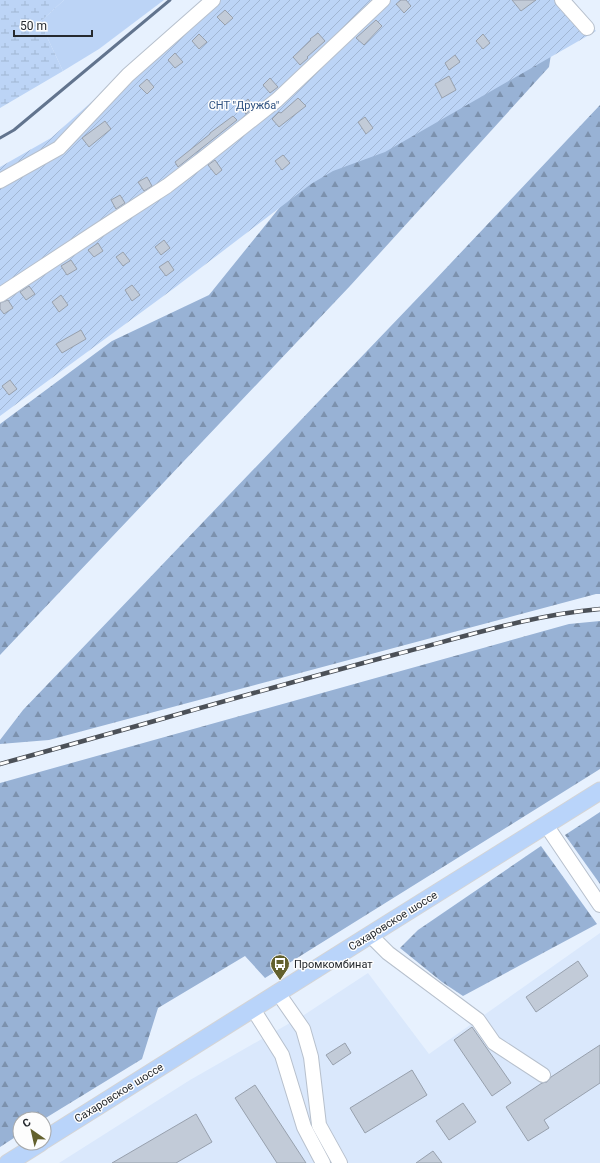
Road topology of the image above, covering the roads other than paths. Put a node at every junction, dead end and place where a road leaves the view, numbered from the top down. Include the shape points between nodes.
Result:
1 (213, 0) edge
2 (383, 0) edge
3 (562, 0) edge
4 (587, 28) dead end
5 (0, 181) edge
6 (0, 295) edge
7 (600, 791) edge
8 (546, 825) junction
9 (600, 905) edge
10 (370, 935) junction
11 (278, 993) junction
12 (253, 1008) junction
13 (543, 1075) dead end
14 (52, 1135) edge
15 (27, 1151) edge
16 (8, 1163) edge
17 (323, 1163) edge
18 (340, 1163) edge

1 - 5 street via 128,75 59,148
2 - 6 street via 276,100 199,162 167,186
3 - 4 street
7 - 8 main road, Сахаровское шоссе
8 - 9 street
8 - 10 main road, Сахаровское шоссе
10 - 11 main road, Сахаровское шоссе
10 - 13 street via 388,953 478,1020 494,1043
11 - 12 main road, Сахаровское шоссе
11 - 18 street via 303,1029 311,1057 319,1125
12 - 14 main road, Сахаровское шоссе
12 - 17 street via 282,1055 304,1127
15 - 16 main road

